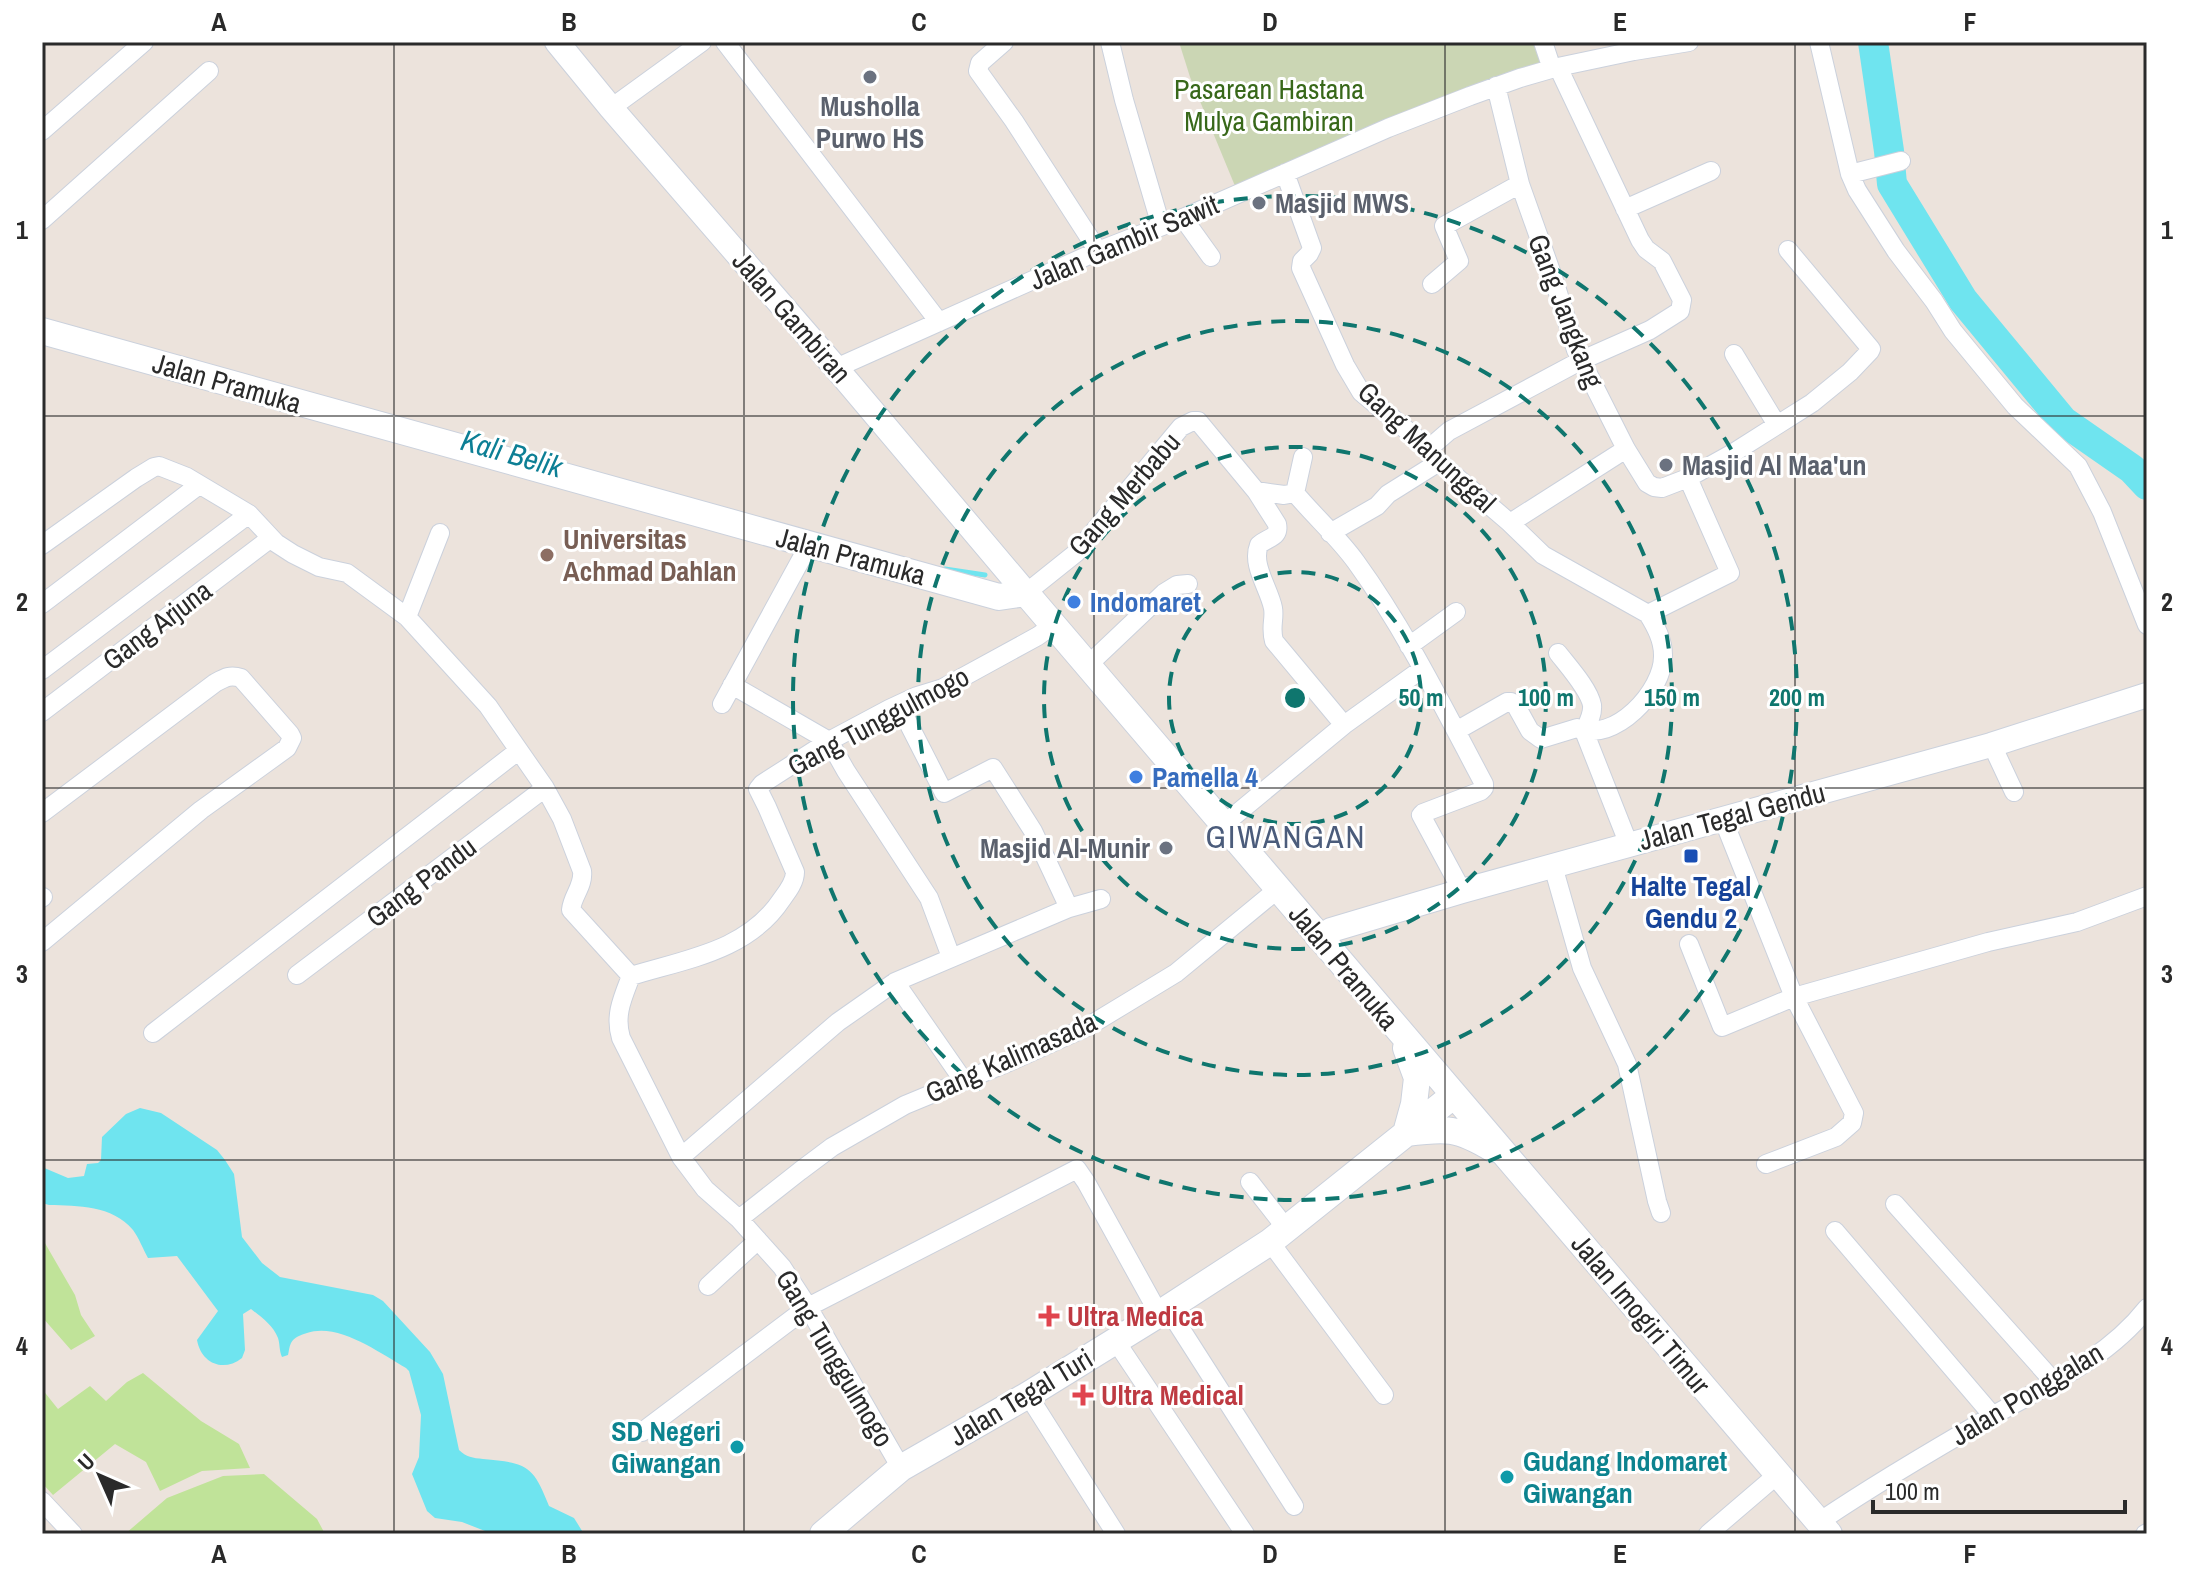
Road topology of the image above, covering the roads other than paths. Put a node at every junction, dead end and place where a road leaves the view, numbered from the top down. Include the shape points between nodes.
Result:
1 (144, 42) edge
2 (557, 42) edge
3 (702, 42) edge
4 (725, 42) edge
5 (1004, 42) edge
6 (1110, 42) edge
7 (1543, 42) edge
8 (1689, 42) edge
9 (1819, 42) edge
10 (1555, 68) junction
11 (209, 71) dead end
12 (1496, 86) junction
13 (611, 108) junction
14 (42, 131) edge
15 (1899, 162) dead end
16 (1711, 171) dead end
17 (1285, 173) junction
18 (1852, 173) junction
19 (1520, 184) junction
20 (1625, 209) junction
21 (1183, 218) junction
22 (42, 220) edge
23 (1161, 226) junction
24 (1788, 250) dead end
25 (1098, 251) junction
26 (1211, 257) dead end
27 (1432, 284) dead end
28 (939, 322) junction
29 (42, 331) edge
30 (1734, 354) dead end
31 (1580, 361) junction
32 (836, 368) junction
33 (1777, 425) junction
34 (1626, 449) junction
35 (1433, 456) junction
36 (1303, 457) dead end
37 (1688, 478) junction
38 (199, 485) junction
39 (1256, 491) junction
40 (1295, 493) junction
41 (249, 514) junction
42 (1510, 523) junction
43 (440, 533) dead end
44 (1330, 533) junction
45 (271, 538) junction
46 (810, 543) junction
47 (42, 545) edge
48 (1188, 584) dead end
49 (1026, 593) junction
50 (42, 604) edge
51 (1456, 612) dead end
52 (1648, 614) junction
53 (407, 617) junction
54 (1053, 625) junction
55 (2147, 625) edge
56 (1409, 646) junction
57 (1558, 653) dead end
58 (1087, 666) junction
59 (1422, 669) junction
60 (42, 670) edge
61 (732, 685) junction
62 (2147, 695) edge
63 (722, 704) dead end
64 (899, 705) junction
65 (42, 712) edge
66 (1344, 725) junction
67 (1456, 731) junction
68 (1584, 731) junction
69 (829, 741) junction
70 (1992, 745) junction
71 (518, 751) junction
72 (545, 788) junction
73 (2014, 792) dead end
74 (42, 813) edge
75 (1723, 819) junction
76 (1223, 825) junction
77 (1629, 845) junction
78 (1553, 866) junction
79 (1278, 889) junction
80 (1462, 891) junction
81 (2147, 896) edge
82 (1101, 899) dead end
83 (1069, 908) junction
84 (1318, 938) junction
85 (42, 942) edge
86 (1689, 944) dead end
87 (951, 957) junction
88 (297, 975) dead end
89 (631, 976) junction
90 (895, 982) junction
91 (1794, 997) junction
92 (153, 1033) dead end
93 (1402, 1035) junction
94 (963, 1080) junction
95 (1454, 1095) junction
96 (1406, 1133) junction
97 (1505, 1155) junction
98 (681, 1157) junction
99 (1766, 1164) dead end
100 (1250, 1182) dead end
101 (1895, 1204) dead end
102 (1661, 1213) dead end
103 (739, 1219) junction
104 (1835, 1231) dead end
105 (1278, 1235) junction
106 (758, 1240) junction
107 (708, 1286) dead end
108 (808, 1307) junction
109 (2147, 1308) edge
110 (1163, 1311) junction
111 (2134, 1325) junction
112 (2147, 1339) edge
113 (1115, 1340) junction
114 (2054, 1382) junction
115 (1028, 1395) junction
116 (1384, 1395) dead end
117 (1993, 1416) junction
118 (642, 1432) dead end
119 (901, 1468) junction
120 (1778, 1474) junction
121 (42, 1501) edge
122 (1294, 1506) dead end
123 (1824, 1528) edge
124 (66, 1531) edge
125 (823, 1534) edge
126 (1116, 1534) edge
127 (1245, 1534) edge
128 (1708, 1534) edge

1 - 14 street
2 - 13 street, Jalan Gambiran
3 - 13 street
4 - 28 street
5 - 25 street via 978,71
6 - 23 street
7 - 10 street
8 - 10 street, Jalan Gambir Sawit
9 - 18 street
10 - 12 street, Jalan Gambir Sawit
10 - 20 street
11 - 22 street
12 - 17 street, Jalan Gambir Sawit
12 - 19 street, Gang Jangkang
13 - 32 street, Jalan Gambiran
15 - 18 street
16 - 20 street
17 - 21 street, Jalan Gambir Sawit
17 - 35 street, Gang Manunggal via 1312,248 1301,268 1345,365 1361,392
18 - 55 street via 1857,190 1953,331 2015,406 2078,466
19 - 27 street via 1444,226 1459,261
19 - 31 street, Gang Jangkang
20 - 31 street via 1646,249 1662,261 1682,300 1680,311
21 - 23 street, Jalan Gambir Sawit
21 - 26 street
23 - 25 street, Jalan Gambir Sawit
24 - 33 street via 1871,349 1822,395
25 - 28 street, Jalan Gambir Sawit
28 - 32 street, Jalan Gambir Sawit
29 - 46 main road, Jalan Pramuka
30 - 33 street
31 - 34 street, Gang Jangkang
31 - 35 street via 1449,431
32 - 49 street, Jalan Gambiran
33 - 37 street
34 - 37 street, Gang Jangkang via 1654,487
34 - 42 street
35 - 42 street, Gang Manunggal
35 - 44 street via 1377,506
36 - 40 street
37 - 52 street via 1730,573
38 - 41 street
38 - 47 street via 166,467 154,467
38 - 50 street
39 - 40 street
39 - 49 street, Gang Merbabu via 1198,421 1187,423 1076,553
39 - 66 street via 1278,530 1256,552 1273,606 1274,641
40 - 44 street
41 - 45 street
41 - 60 street
42 - 52 street, Gang Manunggal via 1543,555
43 - 53 street
44 - 56 street via 1355,560
45 - 53 street via 319,567 347,573
45 - 65 street, Gang Arjuna
46 - 49 main road, Jalan Pramuka via 999,597
46 - 61 street
48 - 58 street via 1164,593
49 - 54 main road, Jalan Pramuka
51 - 56 street
52 - 68 street via 1663,655 1656,684 1620,721
53 - 71 street via 488,706
54 - 58 main road, Jalan Pramuka
54 - 64 street, Gang Tunggulmogo via 943,688
56 - 59 street
57 - 68 street via 1592,704
58 - 76 main road, Jalan Pramuka
59 - 66 street
59 - 67 street
61 - 63 street
61 - 69 street
62 - 70 street, Jalan Tegal Gendu
64 - 69 street, Gang Tunggulmogo
64 - 83 street via 944,793 993,768 1033,831
66 - 76 street
67 - 68 street via 1507,702 1541,739 1577,728
67 - 80 street via 1484,788 1421,815
68 - 77 street
69 - 87 street via 929,898
69 - 89 street, Gang Tunggulmogo via 758,789 795,872 776,908 726,947
70 - 73 street
70 - 75 street, Jalan Tegal Gendu
71 - 72 street
71 - 92 street
72 - 88 street, Gang Pandu
72 - 89 street via 582,871 571,910
74 - 85 street via 215,683 234,675 292,738 287,748 201,810
75 - 77 street, Jalan Tegal Gendu
75 - 91 street
76 - 79 main road, Jalan Pramuka
77 - 78 street, Jalan Tegal Gendu
78 - 80 street, Jalan Tegal Gendu
78 - 102 street via 1582,968 1627,1064
79 - 84 main road, Jalan Pramuka
79 - 94 street, Gang Kalimasada via 1176,973 1125,1004 1074,1033
80 - 84 street, Jalan Tegal Gendu
81 - 91 street via 2077,922
82 - 83 street
83 - 87 street
84 - 93 main road, Jalan Pramuka
86 - 91 street via 1722,1027
87 - 90 street
89 - 98 street, Gang Tunggulmogo via 619,1009 619,1032
90 - 94 street
90 - 98 street via 838,1022
91 - 99 street via 1854,1119 1836,1137
93 - 95 main road, Jalan Pramuka
93 - 96 main road via 1417,1078
94 - 103 street, Gang Kalimasada via 905,1105 832,1147
95 - 96 main road, Jalan Tegal Turi
95 - 97 main road, Jalan Imogiri Timur
96 - 97 main road via 1442,1128 1472,1136
96 - 105 main road, Jalan Tegal Turi
97 - 120 main road, Jalan Imogiri Timur
98 - 103 street, Gang Tunggulmogo via 705,1189
100 - 105 street
101 - 114 street
103 - 106 street, Gang Tunggulmogo
104 - 117 street
105 - 110 main road, Jalan Tegal Turi
105 - 116 street
106 - 107 street
106 - 108 street, Gang Tunggulmogo
108 - 110 street via 1077,1169
108 - 118 street
108 - 119 street, Gang Tunggulmogo
109 - 111 street, Jalan Ponggalan
110 - 113 main road, Jalan Tegal Turi
110 - 122 street
111 - 112 street
111 - 114 street, Jalan Ponggalan
113 - 115 main road, Jalan Tegal Turi
113 - 127 street
114 - 117 street, Jalan Ponggalan
115 - 119 main road, Jalan Tegal Turi
115 - 126 street
117 - 123 street, Jalan Ponggalan via 1866,1490
119 - 125 main road, Jalan Tegal Turi
120 - 123 main road, Jalan Imogiri Timur
120 - 128 street
121 - 124 street

